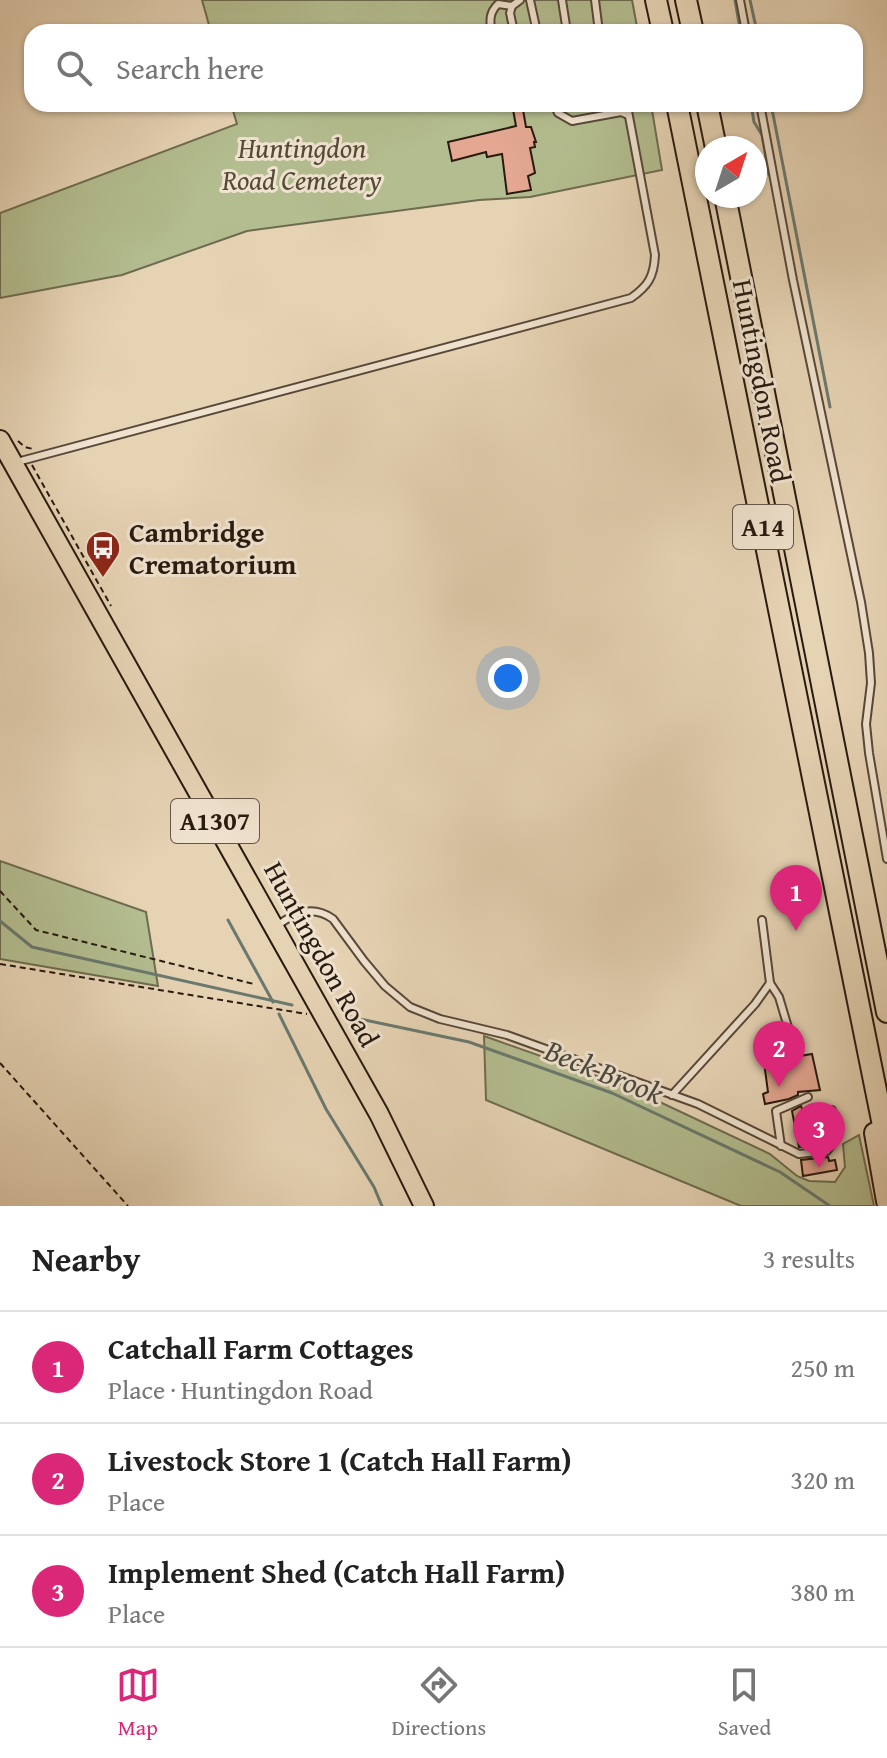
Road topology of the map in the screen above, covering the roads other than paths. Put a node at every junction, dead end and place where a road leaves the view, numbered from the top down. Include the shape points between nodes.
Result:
1 (520, 0) edge
2 (530, 0) edge
3 (562, 0) edge
4 (595, 0) edge
5 (656, 0) edge
6 (686, 0) edge
7 (740, 0) edge
8 (512, 6) junction
9 (490, 24) edge
10 (512, 24) edge
11 (535, 24) edge
12 (566, 24) edge
13 (598, 24) edge
14 (661, 24) edge
15 (691, 24) edge
16 (744, 24) edge
17 (558, 112) edge
18 (621, 112) edge
19 (621, 112) edge
20 (627, 112) edge
21 (679, 112) edge
22 (709, 112) edge
23 (762, 112) edge
24 (629, 116) junction
25 (714, 136) edge
26 (727, 208) edge
27 (0, 440) edge
28 (13, 463) junction
29 (887, 859) edge
30 (762, 920) dead end
31 (275, 927) junction
32 (848, 951) junction
33 (770, 983) junction
34 (887, 1012) edge
35 (790, 1034) dead end
36 (672, 1095) junction
37 (808, 1097) dead end
38 (832, 1110) dead end
39 (887, 1145) edge
40 (781, 1146) junction
41 (887, 1201) edge
42 (424, 1206) edge

1 - 8 lane
2 - 11 lane
3 - 12 lane
4 - 13 lane
5 - 14 highway
6 - 15 highway
7 - 16 lane
8 - 9 lane via 498,4
8 - 10 lane
17 - 19 lane via 572,121
18 - 24 lane
20 - 24 lane
21 - 32 highway, Huntingdon Road / A14
22 - 25 highway
23 - 29 lane via 861,602 871,683 866,724
24 - 28 lane via 655,255 654,274 631,298
26 - 34 highway, Huntingdon Road / A14
27 - 28 main road, Huntingdon Road / A1307
28 - 31 main road, Huntingdon Road / A1307
30 - 33 lane
31 - 36 lane via 311,910 323,912 385,986 410,1007 507,1035
31 - 42 main road, Huntingdon Road / A1307
32 - 39 highway
32 - 41 highway, A14
33 - 35 lane
33 - 36 lane
36 - 40 lane
37 - 40 lane via 776,1111
38 - 40 lane via 834,1142 827,1151 799,1154

